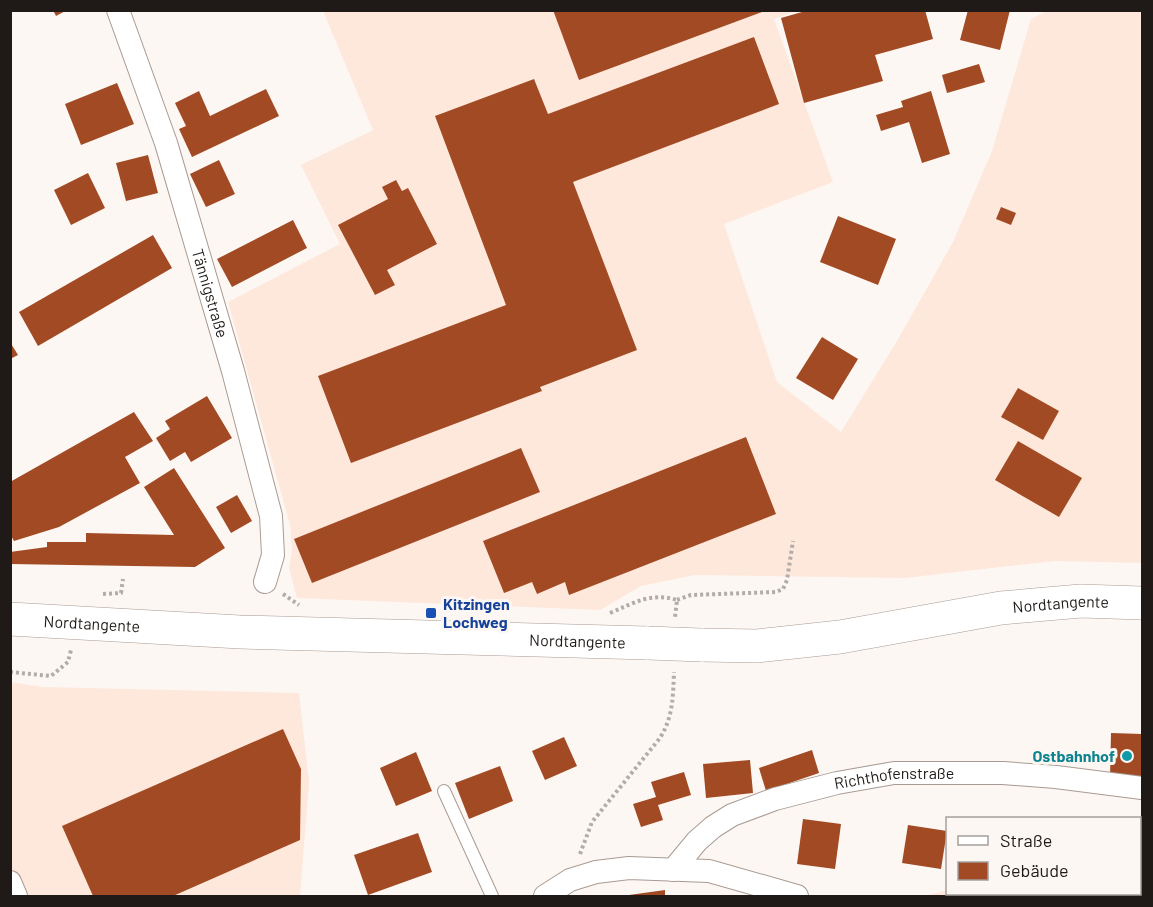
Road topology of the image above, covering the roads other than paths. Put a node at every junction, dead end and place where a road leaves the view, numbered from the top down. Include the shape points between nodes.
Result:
1 (118, 10) edge
2 (265, 582) dead end
3 (1143, 603) edge
4 (10, 619) edge
5 (1143, 788) edge
6 (444, 791) dead end
7 (673, 870) junction
8 (10, 882) edge
9 (16, 897) edge
10 (492, 897) edge
11 (545, 897) edge
12 (797, 897) edge

1 - 2 street, Tännigstraße via 166,143 271,516 273,555
3 - 4 main road, Nordtangente, bridge via 1081,601 1001,608 840,637 757,646 240,632
5 - 7 street, Richthofenstraße via 1003,773 894,773 775,799 732,815 713,827
6 - 10 lane
7 - 11 street via 629,868 596,872 570,880
7 - 12 street via 709,871
8 - 9 street

